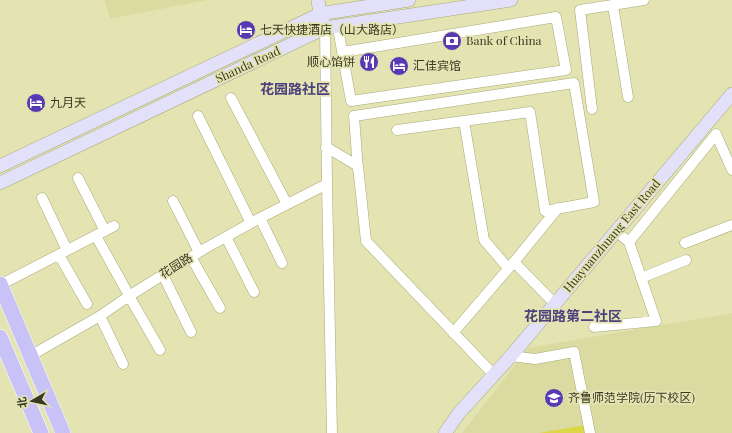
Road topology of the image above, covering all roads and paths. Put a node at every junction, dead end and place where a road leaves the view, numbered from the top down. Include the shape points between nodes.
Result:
1 (318, 0) edge
2 (409, 0) edge
3 (511, 0) edge
4 (644, 0) edge
5 (613, 5) junction
6 (323, 9) edge
7 (325, 28) junction
8 (339, 34) dead end
9 (342, 52) junction
10 (732, 94) edge
11 (628, 97) dead end
12 (231, 98) dead end
13 (592, 109) dead end
14 (198, 116) dead end
15 (464, 121) junction
16 (397, 130) dead end
17 (326, 147) junction
18 (0, 166) edge
19 (358, 166) junction
20 (732, 170) edge
21 (78, 178) dead end
22 (0, 182) edge
23 (327, 184) junction
24 (42, 198) dead end
25 (173, 201) dead end
26 (287, 204) junction
27 (558, 208) junction
28 (255, 220) junction
29 (732, 225) edge
30 (114, 226) dead end
31 (616, 231) junction
32 (101, 233) junction
33 (226, 237) junction
34 (628, 242) junction
35 (685, 243) dead end
36 (63, 253) junction
37 (195, 255) junction
38 (686, 260) dead end
39 (282, 263) dead end
40 (511, 265) junction
41 (163, 275) junction
42 (641, 278) junction
43 (0, 284) edge
44 (254, 292) dead end
45 (127, 293) junction
46 (87, 304) dead end
47 (555, 304) junction
48 (220, 308) dead end
49 (100, 316) junction
50 (594, 327) dead end
51 (191, 332) dead end
52 (453, 333) junction
53 (0, 337) edge
54 (160, 350) dead end
55 (30, 356) junction
56 (511, 356) junction
57 (123, 364) dead end
58 (494, 376) junction
59 (41, 433) edge
60 (63, 433) edge
61 (332, 433) edge
62 (445, 433) edge
63 (590, 433) edge

1 - 6 main road
2 - 6 main road, Shanda Road
3 - 7 main road, Shanda Road
4 - 5 street
5 - 11 street
5 - 13 street via 580,10
6 - 7 main road
6 - 18 main road, Shanda Road
7 - 17 street
7 - 22 main road, Shanda Road
8 - 9 street
9 - 9 street via 352,101 566,70 556,17
10 - 31 main road, Huayuanzhuang East Road
12 - 26 street
14 - 28 street
15 - 16 street
15 - 27 street via 530,112 545,211
15 - 40 street via 484,240
17 - 19 street
17 - 23 street
19 - 27 street via 354,116 574,83 594,202
19 - 52 street via 366,241
20 - 34 street via 716,134
21 - 32 street
23 - 26 street, 花园路
23 - 61 street
24 - 36 street
25 - 37 street
26 - 28 street, 花园路
27 - 40 street
28 - 33 street, 花园路
28 - 39 street
29 - 35 street
30 - 32 street
31 - 34 street
31 - 47 main road, Huayuanzhuang East Road
32 - 36 street
32 - 45 street
33 - 37 street, 花园路
33 - 44 street
34 - 42 street
36 - 43 street
36 - 46 street
37 - 41 street, 花园路
37 - 48 street
38 - 42 street
40 - 47 street
40 - 52 street
41 - 45 street, 花园路
41 - 51 street
42 - 50 street via 656,321
43 - 55 main road
45 - 49 street, 花园路
45 - 54 street
47 - 56 main road, Huayuanzhuang East Road
49 - 55 street, 花园路
49 - 57 street
52 - 58 street
53 - 59 main road
55 - 60 main road
56 - 58 main road, Huayuanzhuang East Road
56 - 63 street via 535,359 574,352
58 - 62 main road, Huayuanzhuang East Road

